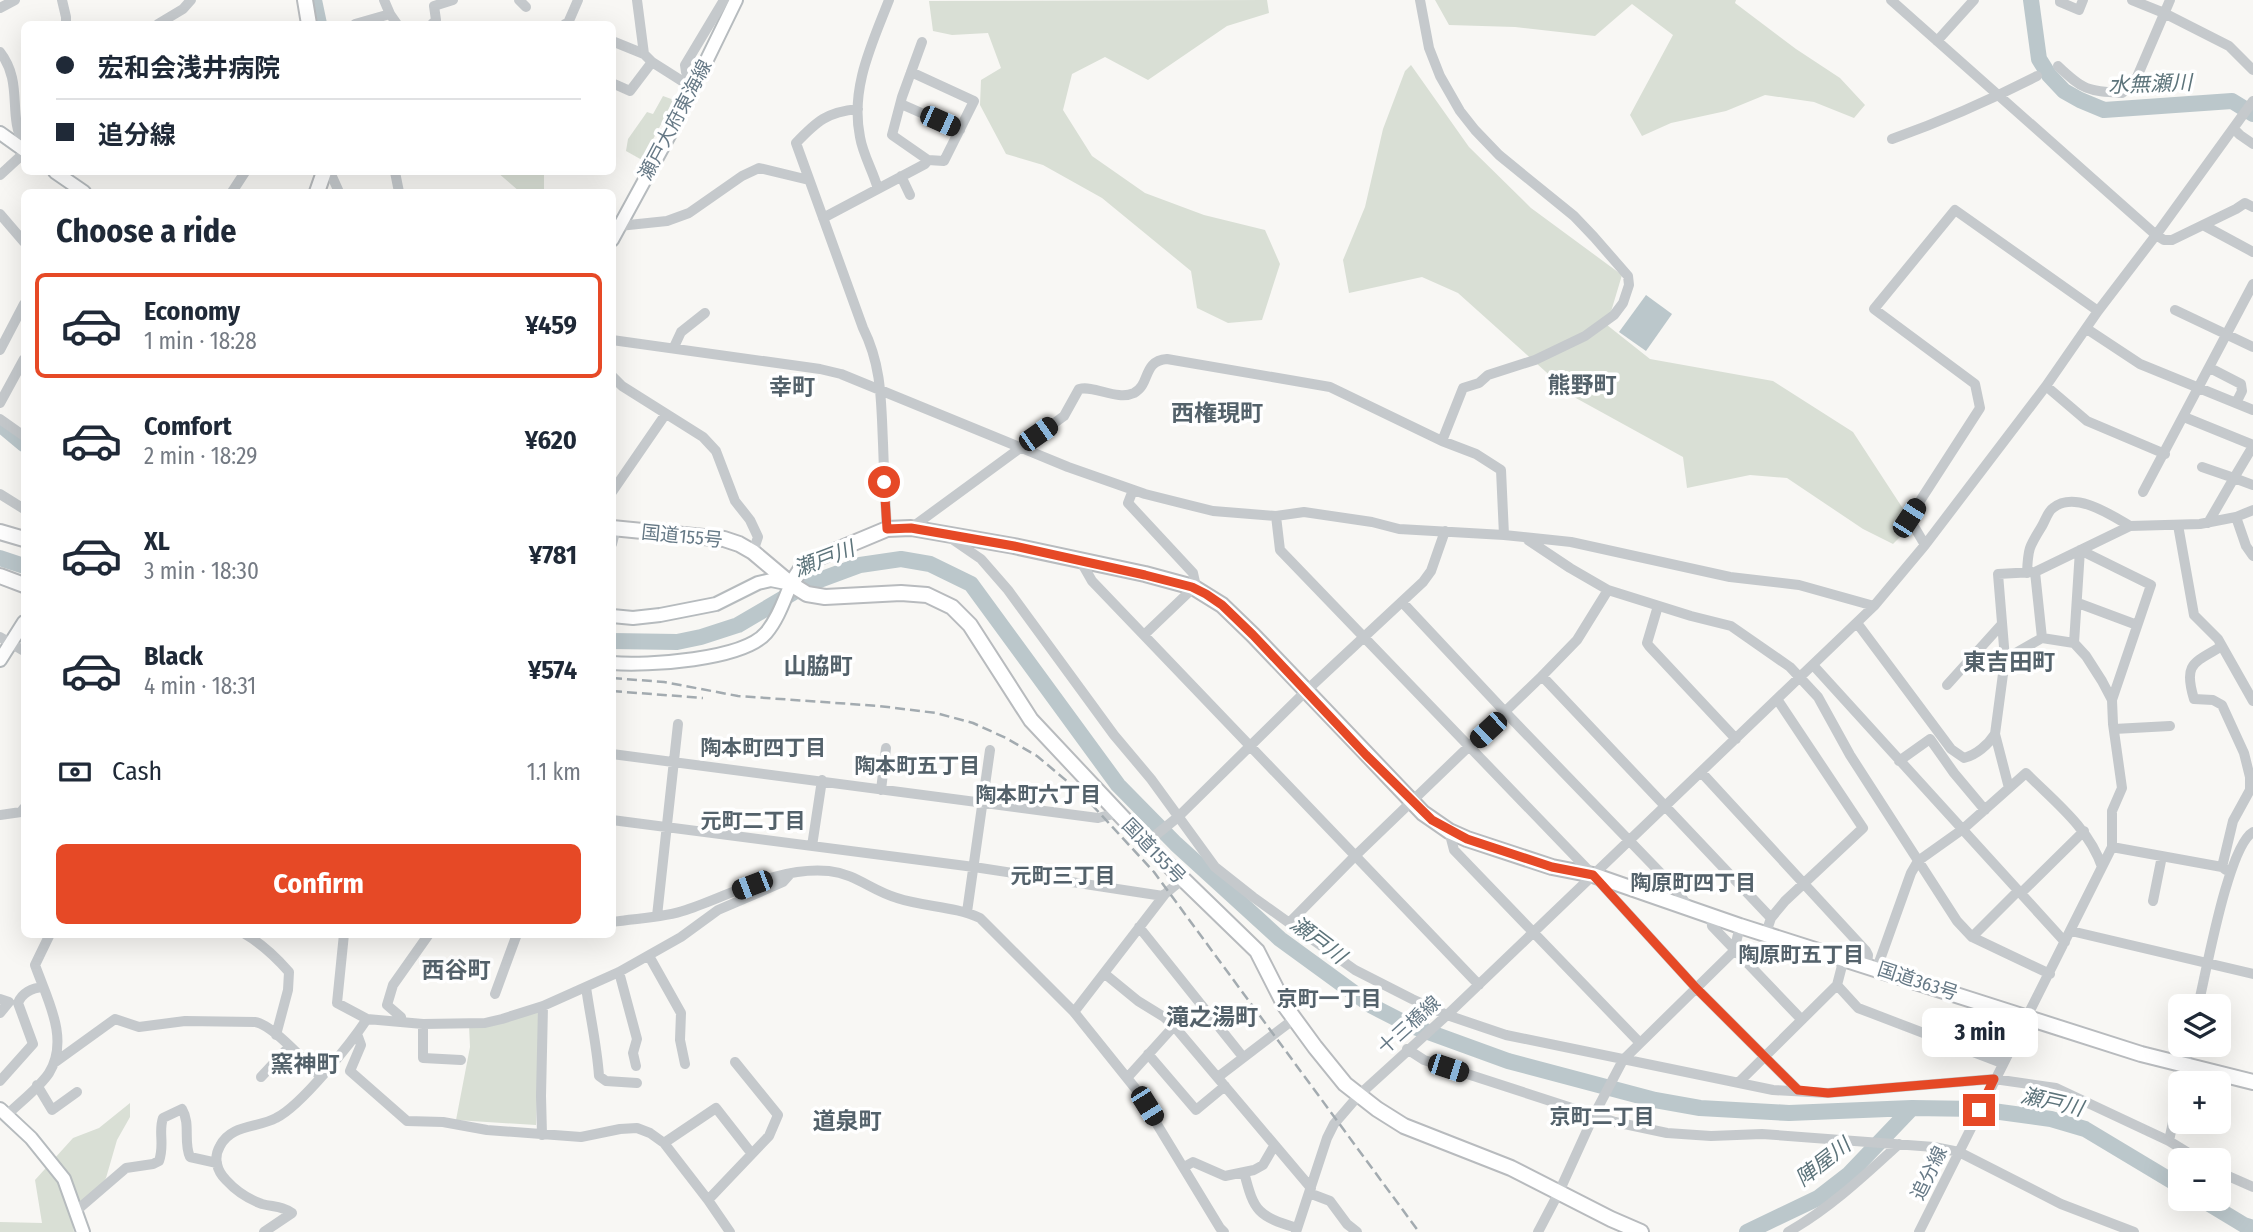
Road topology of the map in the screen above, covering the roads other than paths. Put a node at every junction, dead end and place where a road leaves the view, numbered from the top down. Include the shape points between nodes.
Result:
1 (15, 0) edge
2 (62, 0) edge
3 (191, 0) edge
4 (305, 0) edge
5 (384, 0) edge
6 (453, 0) edge
7 (578, 0) edge
8 (637, 0) edge
9 (736, 0) edge
10 (889, 0) edge
11 (1420, 0) edge
12 (1891, 0) edge
13 (1975, 0) edge
14 (2060, 0) edge
15 (2084, 0) edge
16 (2132, 0) edge
17 (2169, 0) edge
18 (720, 2) edge
19 (0, 8) edge
20 (2164, 13) junction
21 (390, 14) junction
22 (66, 21) edge
23 (163, 21) edge
24 (308, 21) edge
25 (366, 21) edge
26 (395, 21) edge
27 (435, 21) edge
28 (570, 21) edge
29 (1937, 41) junction
30 (922, 42) dead end
31 (616, 43) edge
32 (0, 52) edge
33 (648, 58) junction
34 (2057, 66) dead end
35 (2253, 70) edge
36 (911, 72) junction
37 (2036, 76) dead end
38 (696, 84) junction
39 (616, 85) edge
40 (1999, 95) junction
41 (20, 96) edge
42 (2253, 101) edge
43 (901, 104) junction
44 (858, 109) junction
45 (2234, 129) junction
46 (960, 130) junction
47 (0, 133) edge
48 (1892, 139) dead end
49 (21, 141) edge
50 (2253, 144) edge
51 (21, 147) edge
52 (21, 152) edge
53 (928, 160) junction
54 (0, 175) edge
55 (59, 175) edge
56 (901, 176) junction
57 (809, 180) junction
58 (80, 189) edge
59 (878, 189) junction
60 (910, 195) dead end
61 (2250, 203) edge
62 (0, 214) edge
63 (823, 218) junction
64 (2203, 225) junction
65 (616, 226) edge
66 (2157, 235) junction
67 (21, 238) edge
68 (2253, 252) edge
69 (2253, 284) edge
70 (2249, 302) edge
71 (21, 310) edge
72 (2175, 310) dead end
73 (2098, 311) junction
74 (705, 313) dead end
75 (2087, 330) junction
76 (2227, 335) junction
77 (616, 340) edge
78 (674, 347) junction
79 (2253, 347) edge
80 (0, 350) edge
81 (2210, 368) junction
82 (21, 374) edge
83 (616, 380) edge
84 (2046, 386) junction
85 (2199, 388) junction
86 (880, 391) junction
87 (0, 403) edge
88 (2236, 403) junction
89 (2253, 410) edge
90 (666, 415) junction
91 (2184, 417) junction
92 (0, 419) edge
93 (21, 434) edge
94 (1442, 441) junction
95 (2253, 445) edge
96 (1019, 448) junction
97 (2165, 454) junction
98 (2202, 467) dead end
99 (2234, 478) junction
100 (2253, 485) edge
101 (616, 486) edge
102 (1133, 490) junction
103 (2143, 492) dead end
104 (0, 495) edge
105 (21, 507) edge
106 (2253, 510) edge
107 (1276, 516) junction
108 (2236, 517) junction
109 (2208, 523) junction
110 (2178, 525) junction
111 (2130, 526) junction
112 (616, 528) edge
113 (911, 528) junction
114 (887, 529) junction
115 (1445, 531) junction
116 (0, 532) edge
117 (943, 533) junction
118 (1504, 535) junction
119 (1523, 537) junction
120 (21, 538) edge
121 (1925, 545) junction
122 (2080, 550) junction
123 (753, 552) junction
124 (2253, 556) edge
125 (1080, 560) junction
126 (2031, 573) junction
127 (0, 576) edge
128 (21, 584) edge
129 (791, 584) junction
130 (1192, 587) junction
131 (1608, 590) junction
132 (1402, 602) junction
133 (2078, 603) junction
134 (1658, 606) junction
135 (1874, 606) junction
136 (616, 616) edge
137 (1857, 623) junction
138 (2002, 624) junction
139 (21, 625) edge
140 (2137, 625) junction
141 (1144, 635) junction
142 (1365, 636) junction
143 (2042, 638) junction
144 (6, 640) edge
145 (2074, 643) junction
146 (2222, 646) junction
147 (21, 649) edge
148 (2005, 659) junction
149 (0, 660) edge
150 (616, 663) edge
151 (1813, 665) junction
152 (1542, 676) junction
153 (1800, 678) junction
154 (1947, 685) dead end
155 (1306, 691) junction
156 (2251, 695) edge
157 (1777, 699) junction
158 (2112, 700) junction
159 (1506, 713) junction
160 (678, 724) dead end
161 (2170, 726) dead end
162 (2114, 729) junction
163 (1995, 734) junction
164 (1736, 738) junction
165 (1251, 746) junction
166 (1469, 747) junction
167 (886, 748) dead end
168 (989, 750) dead end
169 (616, 754) edge
170 (675, 761) junction
171 (1899, 761) junction
172 (1701, 772) junction
173 (822, 780) junction
174 (2010, 788) junction
175 (881, 790) junction
176 (983, 801) junction
177 (1412, 802) junction
178 (1665, 805) junction
179 (1985, 810) junction
180 (21, 813) edge
181 (1118, 813) junction
182 (0, 815) edge
183 (1175, 819) junction
184 (616, 821) edge
185 (667, 827) junction
186 (1963, 829) junction
187 (1449, 831) junction
188 (2084, 831) junction
189 (2253, 832) edge
190 (1149, 840) junction
191 (1629, 840) junction
192 (812, 846) junction
193 (2112, 847) junction
194 (2162, 856) junction
195 (1354, 857) junction
196 (1918, 861) junction
197 (974, 867) junction
198 (2102, 867) junction
199 (2226, 870) junction
200 (791, 873) junction
201 (1593, 875) junction
202 (1184, 882) junction
203 (1805, 884) junction
204 (2019, 893) junction
205 (1163, 896) junction
206 (2153, 901) dead end
207 (1688, 908) junction
208 (967, 912) junction
209 (657, 916) junction
210 (1711, 916) junction
211 (1771, 918) junction
212 (616, 921) edge
213 (1289, 923) junction
214 (1740, 926) junction
215 (1139, 927) junction
216 (1534, 931) junction
217 (2071, 931) junction
218 (1766, 933) junction
219 (1972, 937) junction
220 (48, 938) edge
221 (252, 938) edge
222 (344, 938) edge
223 (426, 938) edge
224 (516, 938) edge
225 (2065, 942) junction
226 (1734, 951) junction
227 (649, 956) junction
228 (1844, 958) junction
229 (2208, 964) junction
230 (1872, 967) junction
231 (619, 972) junction
232 (1105, 974) junction
233 (2050, 974) junction
234 (2253, 974) edge
235 (1479, 985) junction
236 (1837, 985) junction
237 (43, 987) junction
238 (586, 987) junction
239 (1696, 988) junction
240 (495, 994) dead end
241 (2201, 994) edge
242 (0, 999) edge
243 (542, 1006) junction
244 (1074, 1012) junction
245 (0, 1013) edge
246 (2027, 1016) junction
247 (1444, 1018) junction
248 (367, 1019) junction
249 (1294, 1019) junction
250 (1801, 1019) junction
251 (402, 1022) junction
252 (423, 1024) junction
253 (1174, 1026) junction
254 (357, 1034) junction
255 (276, 1035) junction
256 (1640, 1043) junction
257 (289, 1047) junction
258 (1410, 1047) junction
259 (1148, 1055) junction
260 (1765, 1055) junction
261 (1243, 1057) junction
262 (2186, 1057) edge
263 (461, 1060) dead end
264 (735, 1062) dead end
265 (54, 1063) junction
266 (1621, 1063) junction
267 (2002, 1063) junction
268 (685, 1065) dead end
269 (636, 1066) dead end
270 (2184, 1066) junction
271 (320, 1076) junction
272 (261, 1077) dead end
273 (1127, 1078) junction
274 (0, 1081) edge
275 (1222, 1082) junction
276 (1993, 1082) junction
277 (2253, 1082) edge
278 (637, 1083) dead end
279 (1738, 1083) junction
280 (37, 1085) junction
281 (1798, 1090) junction
282 (77, 1092) dead end
283 (1359, 1095) junction
284 (1596, 1110) junction
285 (4, 1112) edge
286 (542, 1135) junction
287 (2169, 1141) junction
288 (664, 1143) junction
289 (1896, 1144) junction
290 (1274, 1146) junction
291 (2180, 1148) edge
292 (1959, 1152) junction
293 (752, 1154) junction
294 (216, 1163) junction
295 (1184, 1167) junction
296 (1244, 1172) junction
297 (2231, 1177) edge
298 (2253, 1187) edge
299 (1310, 1191) junction
300 (1559, 1192) junction
301 (708, 1200) junction
302 (76, 1211) junction
303 (1296, 1230) edge
304 (2128, 1231) edge
305 (83, 1232) edge
306 (264, 1232) edge
307 (730, 1232) edge
308 (1224, 1232) edge
309 (1357, 1232) edge
310 (1538, 1232) edge
311 (1641, 1232) edge
312 (1788, 1232) edge
313 (1919, 1232) edge

1 - 19 street
2 - 22 street
3 - 23 street
4 - 24 highway
5 - 21 street
6 - 27 street via 434,6
7 - 28 street
8 - 33 street
9 - 38 main road, 瀬戸大府東海線
10 - 44 street via 860,76
11 - 94 street via 1429,48 1460,111 1499,155 1574,216 1628,276 1629,285 1614,315 1585,336 1463,388
12 - 29 street
13 - 29 street
14 - 15 street via 2080,10
16 - 20 street
17 - 20 street
18 - 38 street via 685,65
20 - 34 street via 2134,84 2122,93 2092,91
20 - 35 street via 2229,46
21 - 25 street
21 - 26 street
29 - 40 street
30 - 36 street
31 - 33 street
32 - 41 street
33 - 38 street
33 - 39 street via 630,92
36 - 43 street
36 - 46 street via 974,101
37 - 40 street
38 - 65 main road, 瀬戸大府東海線
40 - 48 street
40 - 66 street
41 - 49 street via 16,127
42 - 45 street, 十三橋線
43 - 46 street
43 - 53 street via 892,135
44 - 57 street via 828,115 796,143
44 - 59 street via 860,139
45 - 50 street
45 - 66 street, 十三橋線
46 - 53 street via 947,159
47 - 51 main road
52 - 54 street
53 - 56 street
55 - 58 main road
56 - 59 street
56 - 60 street
57 - 63 street
57 - 65 street via 759,168 667,221
59 - 63 street
61 - 64 street
62 - 67 street
63 - 86 street via 874,349
64 - 66 street via 2172,240
64 - 68 street
66 - 73 street, 十三橋線
69 - 70 street
70 - 76 street
71 - 80 street
72 - 76 street
73 - 75 street, 十三橋線
73 - 121 street via 1955,211 1874,309 1975,384 1980,408 1909,518
74 - 78 street via 681,332
75 - 84 street, 十三橋線
75 - 85 street via 2140,364
76 - 79 street
76 - 81 street
77 - 78 street
78 - 86 street via 820,369
81 - 85 street
81 - 88 street via 2241,384
82 - 87 street
83 - 90 street
84 - 97 street via 2094,425
84 - 121 street, 十三橋線
85 - 88 street
85 - 91 street
86 - 96 street
86 - 114 street
88 - 89 street
90 - 101 street
90 - 123 street via 703,437 716,451 735,501 758,537
91 - 95 street
91 - 97 street
92 - 93 street
94 - 96 street via 1330,387 1167,359 1150,367 1142,386 1133,393 1079,389 1064,416
94 - 118 street via 1501,470
95 - 99 street
96 - 102 street
96 - 113 street
97 - 103 street
98 - 99 street
99 - 100 street
99 - 109 street
102 - 107 street via 1213,511
102 - 130 street via 1128,503 1193,573
104 - 105 street
106 - 108 street
107 - 115 street via 1304,512 1399,529
107 - 142 street via 1280,550
108 - 109 street
108 - 124 street
109 - 110 street
110 - 111 street
110 - 146 street via 2194,615
111 - 122 street
111 - 126 street via 2089,504 2064,503 2053,508 2028,551
112 - 123 highway, 国道155号 via 724,539
113 - 114 highway, 国道363号
113 - 117 highway, 国道363号
114 - 129 highway, 国道363号 via 803,566
115 - 118 street
115 - 132 street via 1431,571
116 - 120 highway
117 - 125 highway, 国道363号
117 - 183 street via 981,559 1008,590 1151,779
118 - 119 street
119 - 131 street
119 - 135 street via 1581,544 1730,577 1799,585
121 - 135 street, 十三橋線
122 - 126 street
122 - 133 street
122 - 140 street via 2151,585
123 - 129 highway, 国道155号
125 - 130 highway, 国道363号
125 - 141 street via 1092,580
126 - 138 street via 1998,574
126 - 143 street
127 - 128 highway
129 - 136 main road via 765,581 716,604 660,615
129 - 150 main road via 766,634 755,641 708,657
129 - 181 highway, 国道155号 via 807,594 825,597 927,595 952,607 970,625 1031,720
130 - 141 street
130 - 155 highway, 国道363号 via 1222,605
131 - 134 street
131 - 152 street via 1577,640
132 - 142 street
132 - 159 street
133 - 140 street
133 - 145 street
134 - 153 street via 1731,625
134 - 164 street via 1648,646
135 - 137 street, 十三橋線
137 - 151 street, 十三橋線
137 - 163 street via 1951,749 1964,758 1973,756
138 - 148 street
138 - 154 street
139 - 144 main road
140 - 158 street
141 - 165 street
142 - 155 street
142 - 166 street
143 - 145 street
143 - 148 street
144 - 147 street
144 - 149 main road
145 - 158 street
146 - 156 street
146 - 199 street via 2194,663 2188,676 2194,699 2222,705 2250,777 2250,790 2232,821
148 - 163 street
151 - 153 street, 十三橋線
151 - 171 street
152 - 159 street
152 - 178 street
153 - 157 street, 十三橋線
153 - 196 street via 1818,697
155 - 165 street
155 - 177 highway, 国道363号
157 - 164 street, 十三橋線
157 - 203 street via 1863,828
158 - 162 street
159 - 166 street
159 - 191 street
160 - 170 street
161 - 162 street
162 - 193 street via 2122,788 2112,811
163 - 174 street
164 - 172 street, 十三橋線
165 - 183 street
165 - 195 street
166 - 177 street
166 - 201 street
167 - 175 street
168 - 176 street
169 - 170 street
170 - 173 street
170 - 185 street
171 - 179 street via 1930,739
171 - 186 street
172 - 178 street, 十三橋線
172 - 203 street
173 - 175 street
173 - 192 street
174 - 179 street
174 - 188 street via 2026,773
175 - 176 street
176 - 181 street via 1098,818
176 - 197 street
177 - 187 highway, 国道363号
177 - 195 street
178 - 191 street, 十三橋線
178 - 211 street
179 - 186 street
180 - 182 street
181 - 190 highway, 国道155号
183 - 190 street
183 - 213 street via 1215,867
184 - 185 street
185 - 192 street
185 - 209 street
186 - 196 street
186 - 204 street
187 - 201 highway, 国道363号 via 1552,867
187 - 216 street via 1454,850
188 - 198 street
188 - 204 street
189 - 199 street
190 - 202 highway, 国道155号
191 - 201 street, 十三橋線
191 - 207 street
192 - 197 street
193 - 194 street
193 - 198 street, 追分線
194 - 199 street
194 - 206 street
195 - 213 street
195 - 235 street
196 - 219 street
196 - 230 street
197 - 205 street
197 - 208 street
198 - 217 street, 追分線
199 - 229 street
200 - 208 street via 830,871 859,879 898,899
200 - 209 street
200 - 227 street via 783,882 718,910
201 - 207 highway, 国道363号
201 - 216 street, 十三橋線
201 - 239 street
202 - 205 street
202 - 249 highway, 国道155号 via 1258,951
203 - 211 street
203 - 230 street via 1866,951
204 - 219 street
204 - 225 street
205 - 215 street
207 - 210 highway, 国道363号
208 - 244 street via 993,929
209 - 212 street
210 - 214 highway, 国道363号
210 - 226 street via 1712,926
211 - 218 street
213 - 247 street via 1355,970
214 - 218 highway, 国道363号
214 - 226 street
215 - 232 street
215 - 261 street
216 - 235 street, 十三橋線
216 - 256 street
217 - 225 street, 追分線
217 - 229 street
218 - 228 highway, 国道363号
219 - 233 street
220 - 237 street via 35,965
221 - 255 street via 289,972
222 - 248 street via 337,1003
223 - 251 street via 393,985 387,1005
224 - 240 street
225 - 233 street, 追分線
226 - 239 street
226 - 250 street
227 - 231 street
227 - 268 street via 681,1013
228 - 230 highway, 国道363号
228 - 236 street
229 - 234 street
229 - 241 street
230 - 246 highway, 国道363号
231 - 238 street
231 - 269 street via 637,1039
232 - 244 street
232 - 253 street
233 - 246 street, 追分線
235 - 247 street, 十三橋線
236 - 250 street
236 - 267 street via 1858,1008
237 - 265 street via 59,1040
237 - 274 street via 33,988 18,1003 33,1044
238 - 243 street
238 - 278 street via 599,1076 606,1081
239 - 256 street
239 - 260 street
242 - 245 street via 9,1002
243 - 252 street via 485,1023
243 - 286 street
244 - 273 street
246 - 267 street, 追分線
246 - 270 highway, 国道363号
247 - 258 street, 十三橋線
247 - 266 street
248 - 251 street
248 - 254 street
249 - 261 street
249 - 283 highway, 国道155号 via 1334,1072
250 - 260 street
251 - 252 street
252 - 263 street via 423,1058
253 - 259 street
253 - 275 street
254 - 271 street
254 - 286 street via 360,1045 350,1071 407,1121
255 - 257 street
255 - 265 street via 260,1023 185,1021 139,1027 115,1019
256 - 266 street
257 - 271 street
257 - 272 street
258 - 283 street, 十三橋線
258 - 284 street via 1424,1060
259 - 273 street
259 - 275 street via 1196,1110
260 - 279 street
260 - 281 street
261 - 275 street
262 - 270 street
264 - 293 street via 778,1115 769,1136
265 - 280 street
266 - 279 street
266 - 284 street
267 - 276 street, 追分線
270 - 277 highway, 国道363号
270 - 287 street
271 - 294 street via 277,1118 242,1127 224,1139
273 - 295 street
275 - 290 street
276 - 281 street via 1828,1093
276 - 287 street via 2056,1088
276 - 292 street, 追分線
279 - 281 street
280 - 282 street via 52,1110
280 - 285 street
283 - 299 street, 十三橋線 via 1334,1124
283 - 300 highway, 国道155号 via 1417,1132
284 - 289 street via 1615,1122 1667,1133 1762,1134
284 - 300 street
285 - 302 main road via 65,1179
286 - 288 street via 581,1137 636,1128
287 - 291 street
288 - 293 street via 716,1108
288 - 301 street
289 - 292 street
289 - 312 street via 1862,1178
290 - 296 street via 1263,1165
290 - 299 street
292 - 304 street via 2061,1205
292 - 313 street, 追分線
293 - 301 street
294 - 302 street via 190,1157 182,1110 163,1118 159,1161 126,1168
294 - 306 street via 223,1178 241,1194 292,1213
295 - 296 street via 1193,1162 1225,1177
295 - 308 street
296 - 303 street via 1251,1198 1267,1219
297 - 298 street
299 - 303 street, 十三橋線
299 - 309 street via 1330,1200
300 - 310 street
300 - 311 highway, 国道155号
301 - 307 street
302 - 305 main road

